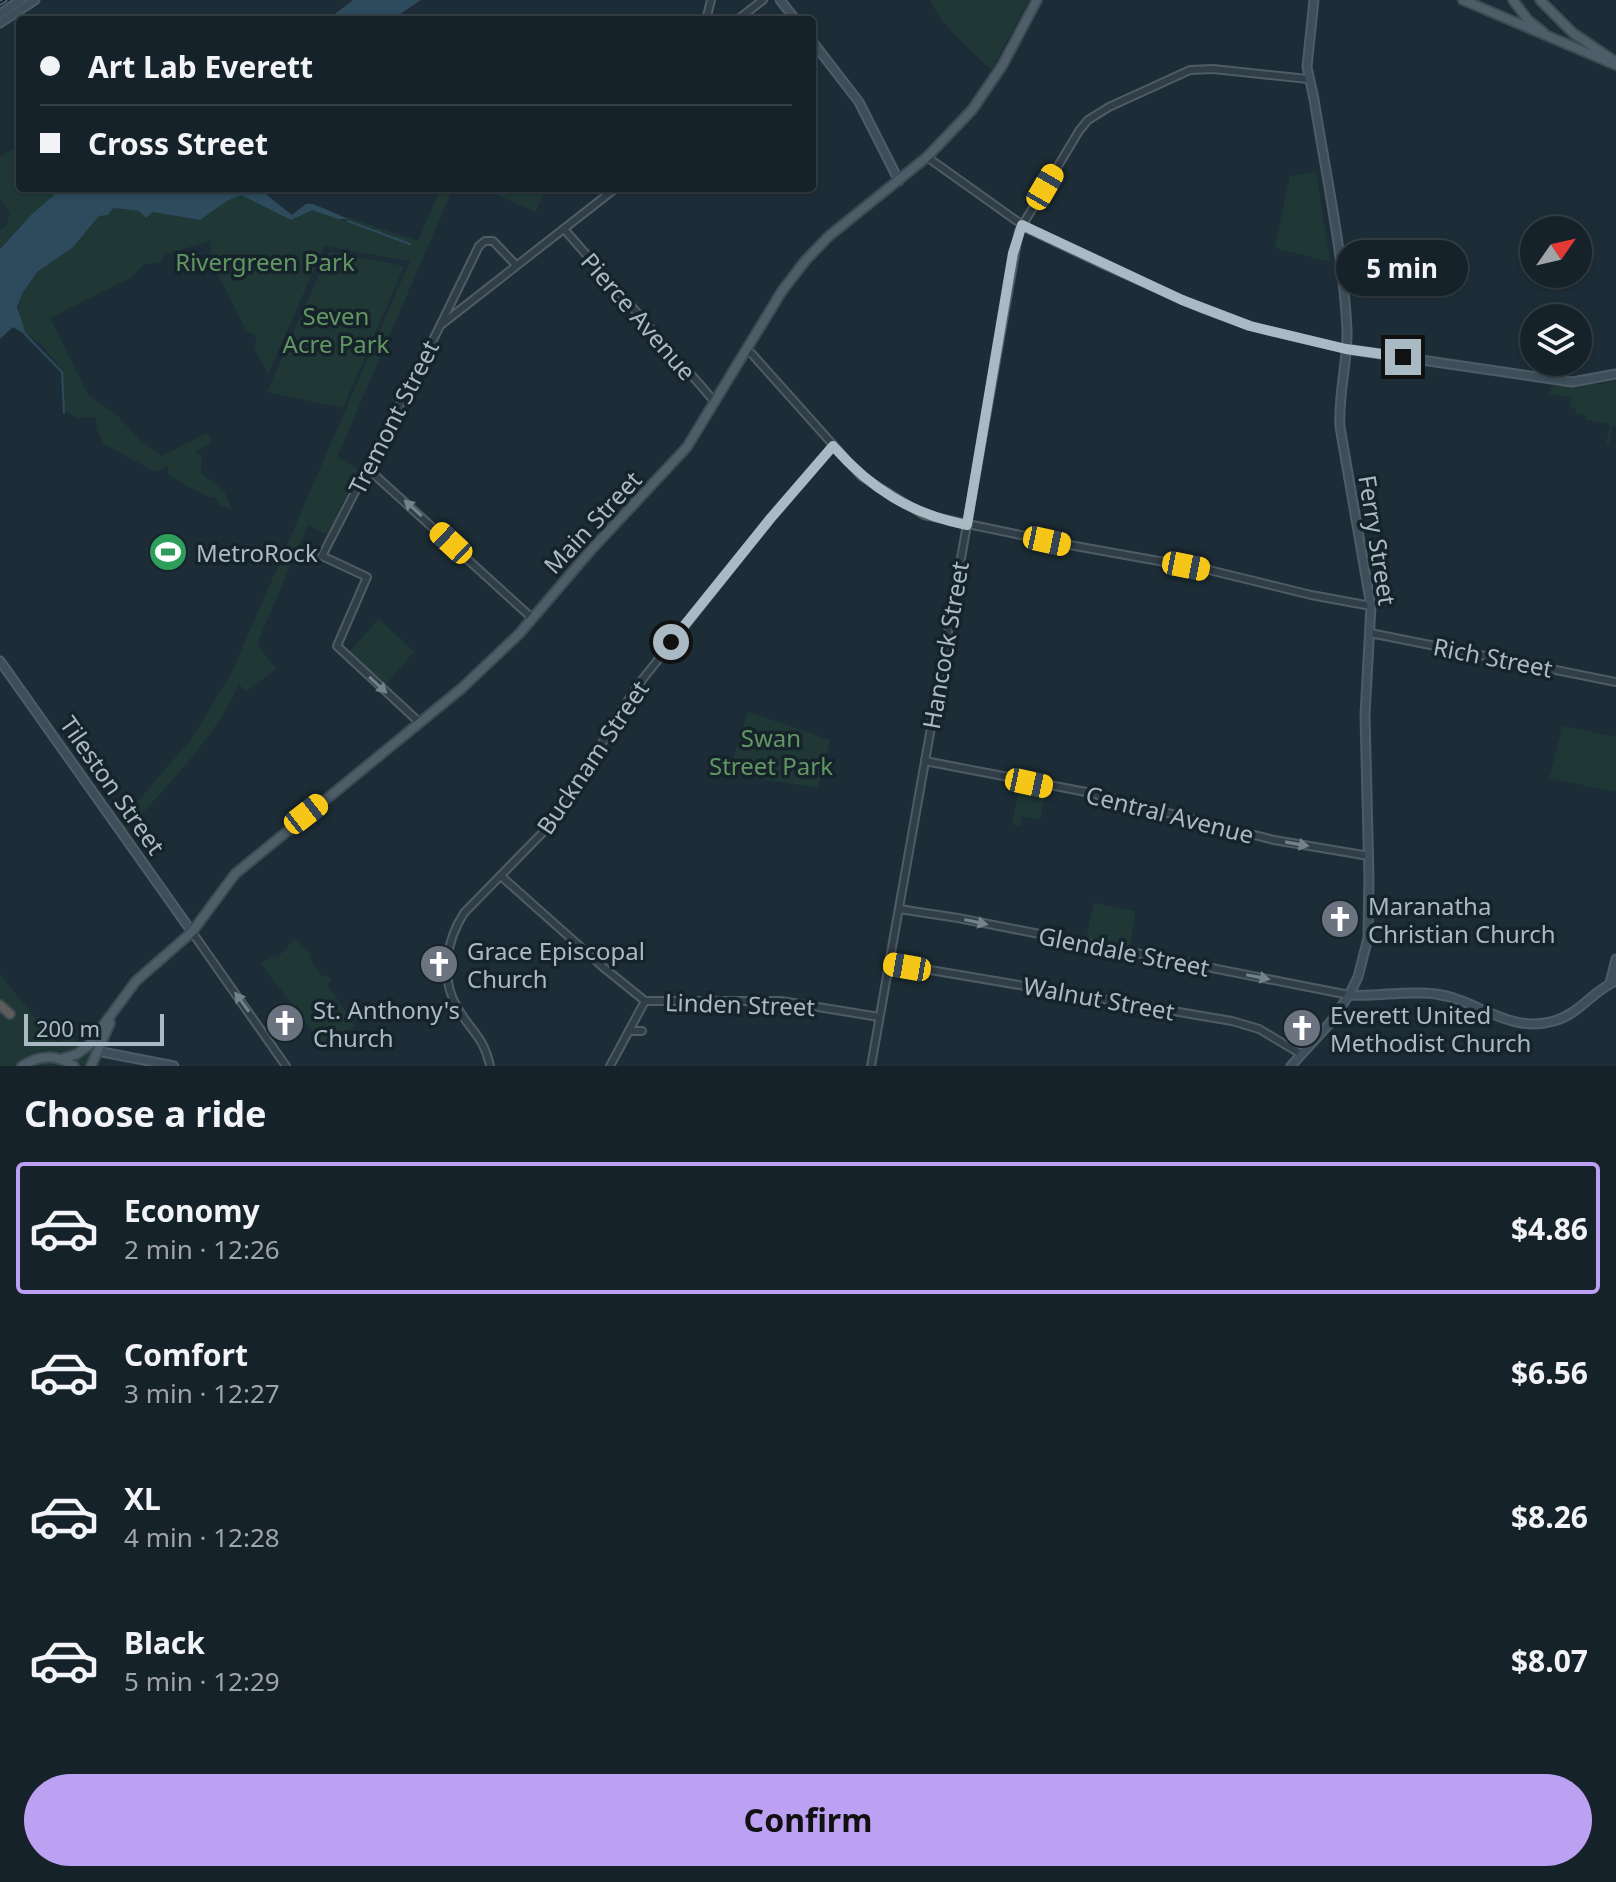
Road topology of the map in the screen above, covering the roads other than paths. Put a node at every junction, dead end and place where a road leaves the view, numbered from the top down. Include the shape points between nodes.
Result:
1 (21, 0) edge
2 (35, 0) edge
3 (763, 0) edge
4 (780, 0) edge
5 (1037, 0) edge
6 (1314, 0) edge
7 (1463, 0) edge
8 (1513, 0) edge
9 (1540, 0) edge
10 (0, 14) edge
11 (742, 16) edge
12 (793, 16) edge
13 (0, 23) edge
14 (1563, 25) junction
15 (1553, 39) junction
16 (816, 46) edge
17 (1616, 63) edge
18 (1308, 79) junction
19 (927, 157) junction
20 (899, 181) junction
21 (611, 192) edge
22 (1022, 225) junction
23 (564, 229) junction
24 (516, 265) junction
25 (463, 278) junction
26 (471, 301) junction
27 (440, 326) junction
28 (1346, 349) junction
29 (746, 351) junction
30 (1616, 374) edge
31 (715, 402) junction
32 (833, 446) junction
33 (367, 468) junction
34 (967, 525) junction
35 (1371, 606) junction
36 (532, 618) junction
37 (1370, 633) junction
38 (0, 661) edge
39 (1616, 682) edge
40 (420, 723) junction
41 (925, 761) junction
42 (1369, 856) junction
43 (502, 877) junction
44 (899, 909) junction
45 (192, 932) junction
46 (1616, 959) edge
47 (889, 963) junction
48 (1613, 982) edge
49 (1349, 995) junction
50 (645, 1001) junction
51 (0, 1005) edge
52 (10, 1014) dead end
53 (111, 1017) junction
54 (879, 1017) junction
55 (629, 1031) junction
56 (642, 1031) dead end
57 (97, 1051) junction
58 (1301, 1054) junction
59 (61, 1059) junction
60 (22, 1066) edge
61 (74, 1066) edge
62 (91, 1066) edge
63 (174, 1066) edge
64 (286, 1066) edge
65 (490, 1066) edge
66 (610, 1066) edge
67 (871, 1066) edge
68 (1291, 1066) edge

1 - 10 main road
2 - 13 main road
3 - 11 street
4 - 12 main road
5 - 19 main road, Main Street via 983,95
6 - 18 main road, Ferry Street
7 - 15 main road
8 - 15 main road
9 - 14 main road
14 - 15 main road via 1568,38
14 - 17 main road
15 - 17 main road
16 - 20 main road via 859,102
18 - 22 street, Hancock Street via 1208,68 1184,72 1109,107 1076,135
18 - 28 main road, Ferry Street via 1342,285
19 - 20 main road, Main Street
19 - 22 street
20 - 29 main road, Main Street via 814,251 786,285
21 - 23 street
22 - 28 street via 1208,311
22 - 34 street, Hancock Street
23 - 24 street
23 - 31 street, Pierce Avenue
24 - 25 street, Tremont Street via 488,241 479,246
24 - 26 street
25 - 26 street via 462,291
25 - 27 street, Tremont Street
26 - 27 street
27 - 33 street, Tremont Street
28 - 30 main road via 1572,382
28 - 35 main road, Ferry Street via 1340,427
29 - 31 main road, Main Street
29 - 32 street
31 - 36 main road, Main Street via 682,455
32 - 34 street via 878,488 924,515
32 - 43 street, Bucknam Street via 642,680 551,824
36 -> 33 street
33 -> 40 street, Tremont Street via 322,556 367,577 337,646
34 - 35 street
34 - 41 street, Hancock Street
35 - 37 main road, Ferry Street
36 - 40 main road, Main Street via 492,663
37 - 39 street, Rich Street
37 - 42 main road, Ferry Street via 1365,715
38 - 45 main road, Tileston Street
40 - 45 main road, Main Street via 235,874
41 -> 42 street, Central Avenue via 1086,792 1274,840
41 - 44 street, Hancock Street
42 - 49 main road, Ferry Street via 1368,938
43 - 50 street, Linden Street
43 - 65 street, Bucknam Street via 464,913 451,942 447,980 452,997 485,1046
44 - 47 street, Hancock Street
44 -> 49 street, Glendale Street
45 - 53 main road, Main Street via 143,975
64 -> 45 street
46 - 48 main road
47 - 54 street, Hancock Street
47 - 58 street, Walnut Street via 1232,1021 1259,1029
48 - 49 main road via 1572,1014 1534,1025 1513,1023 1436,994
49 - 58 main road, Ferry Street
50 - 54 street, Linden Street via 781,1001
50 - 55 street
51 - 52 highway
53 - 57 main road, Main Street
53 - 59 main road, Main Street via 85,1049
54 - 67 street, Hancock Street
55 - 56 street
55 - 66 street
57 - 62 main road, Main Street
57 - 63 main road
58 - 68 main road, Ferry Street
59 - 60 main road via 39,1058
59 - 61 main road

